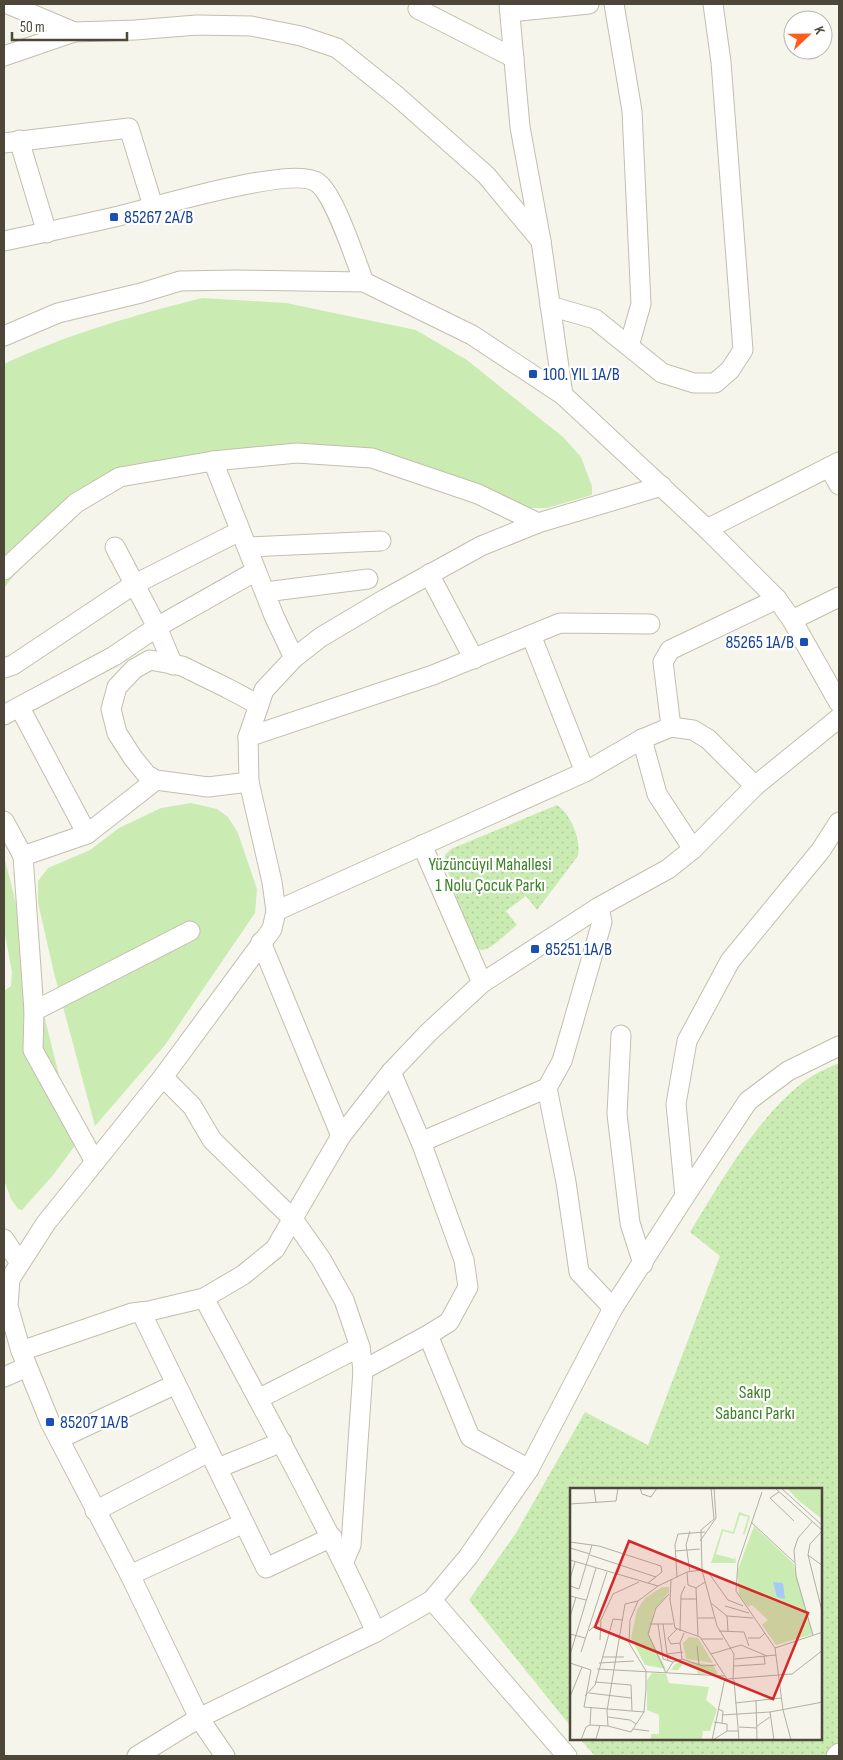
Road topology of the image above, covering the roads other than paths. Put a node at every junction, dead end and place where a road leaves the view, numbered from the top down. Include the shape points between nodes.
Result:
1 (8, 4) edge
2 (589, 4) edge
3 (614, 4) edge
4 (713, 4) edge
5 (509, 8) edge
6 (418, 9) dead end
7 (74, 32) junction
8 (4, 56) edge
9 (514, 58) junction
10 (11, 141) edge
11 (153, 206) junction
12 (47, 233) junction
13 (4, 241) edge
14 (541, 241) junction
15 (364, 282) junction
16 (550, 306) junction
17 (4, 336) edge
18 (629, 346) junction
19 (563, 395) junction
20 (213, 461) junction
21 (834, 465) edge
22 (839, 485) edge
23 (662, 486) junction
24 (538, 523) junction
25 (707, 529) junction
26 (244, 539) junction
27 (381, 541) dead end
28 (115, 547) dead end
29 (4, 570) edge
30 (256, 571) junction
31 (430, 574) junction
32 (368, 579) dead end
33 (133, 585) junction
34 (265, 592) junction
35 (839, 597) edge
36 (777, 599) junction
37 (792, 620) junction
38 (650, 624) dead end
39 (157, 627) junction
40 (531, 635) junction
41 (294, 658) junction
42 (474, 658) junction
43 (174, 665) junction
44 (4, 668) edge
45 (839, 703) edge
46 (259, 705) junction
47 (12, 712) edge
48 (839, 718) edge
49 (671, 727) junction
50 (248, 737) junction
51 (642, 739) junction
52 (585, 772) junction
53 (156, 780) junction
54 (249, 782) junction
55 (755, 786) junction
56 (4, 821) edge
57 (839, 822) edge
58 (87, 834) junction
59 (422, 845) junction
60 (693, 848) junction
61 (23, 856) junction
62 (600, 907) junction
63 (276, 911) junction
64 (190, 931) dead end
65 (261, 942) junction
66 (482, 983) junction
67 (34, 1011) junction
68 (621, 1036) dead end
69 (839, 1046) edge
70 (391, 1072) junction
71 (163, 1077) junction
72 (547, 1088) junction
73 (341, 1136) junction
74 (421, 1142) junction
75 (95, 1162) junction
76 (685, 1196) junction
77 (293, 1219) junction
78 (4, 1239) edge
79 (643, 1264) junction
80 (11, 1275) edge
81 (204, 1298) junction
82 (613, 1308) junction
83 (141, 1312) junction
84 (428, 1335) junction
85 (360, 1347) junction
86 (24, 1359) junction
87 (363, 1370) junction
88 (4, 1377) edge
89 (176, 1384) junction
90 (258, 1399) junction
91 (59, 1439) junction
92 (282, 1442) junction
93 (214, 1460) junction
94 (529, 1469) junction
95 (95, 1511) junction
96 (244, 1523) junction
97 (332, 1537) junction
98 (344, 1561) junction
99 (130, 1575) junction
100 (432, 1600) junction
101 (376, 1632) junction
102 (199, 1718) junction
103 (839, 1753) edge
104 (137, 1756) edge
105 (225, 1756) edge
106 (567, 1756) edge
107 (836, 1756) edge

1 - 7 street
2 - 5 street
3 - 18 street via 632,111 641,304
4 - 18 street via 721,62 743,350 730,370 715,383 694,383 662,373
5 - 9 street
6 - 9 street
7 - 8 street
7 - 14 street via 197,25 250,26 301,36 337,48 486,175
9 - 14 street via 520,127
10 - 11 street via 129,128
10 - 12 street
11 - 12 street
11 - 15 street via 249,184 299,177 316,181 326,190
12 - 13 street
14 - 16 street
15 - 17 street via 180,281 58,313
15 - 19 street via 472,335
16 - 18 street via 595,319
16 - 19 street
19 - 23 street
20 - 24 street via 297,453 372,458 478,494
20 - 26 street
20 - 29 street via 120,477 76,503
21 - 22 street
21 - 25 street
23 - 24 street
23 - 25 street
24 - 31 street via 481,546
25 - 36 street
26 - 27 street
26 - 30 street
26 - 33 street
28 - 33 street
30 - 34 street
30 - 39 street
31 - 41 street via 321,637
31 - 42 street
32 - 34 street
33 - 39 street
33 - 44 street via 14,665
34 - 41 street
35 - 37 street
36 - 37 street
36 - 49 street via 670,650 663,662
37 - 45 street
38 - 40 street via 560,623
39 - 43 street
39 - 47 street via 114,656
40 - 42 street
40 - 52 street
41 - 46 street via 264,690
42 - 50 street via 433,675
43 - 46 street via 182,666
43 - 53 street via 150,660 134,668 118,687 111,709 117,733 147,775
46 - 50 street
47 - 58 street
48 - 55 street
49 - 51 street
49 - 55 street via 693,730 708,739
50 - 54 street
51 - 52 street
51 - 60 street via 657,794
52 - 59 street
53 - 54 street via 208,787
53 - 58 street
54 - 63 street
55 - 60 street
56 - 61 street
57 - 76 street via 821,850 730,961 687,1040 676,1104
58 - 61 street
59 - 63 street
59 - 66 street
60 - 62 street via 668,869
61 - 67 street
62 - 66 street
62 - 72 street via 602,922 562,1061
63 - 65 street via 272,929
64 - 67 street
65 - 71 street
65 - 73 street
66 - 70 street
67 - 75 street via 33,1050
68 - 79 street via 617,1114 630,1224
69 - 76 street via 788,1071 748,1101
70 - 73 street
70 - 74 street
71 - 75 street
71 - 77 street via 192,1106 212,1140
72 - 74 street
72 - 82 street via 566,1182 579,1272
73 - 77 street
74 - 84 street via 464,1260 468,1287 449,1322
75 - 80 street via 46,1223
76 - 79 street
77 - 81 street via 275,1249 243,1275
77 - 85 street via 344,1300
78 - 80 street
79 - 82 street
80 - 86 street via 8,1306
81 - 83 street
81 - 90 street
82 - 94 street
83 - 86 street
83 - 89 street
84 - 87 street
84 - 94 street via 470,1437
85 - 87 street
85 - 90 street
86 - 88 street
86 - 91 street
87 - 98 street via 351,1545
89 - 91 street
89 - 93 street
90 - 92 street
91 - 95 street
92 - 93 street
92 - 97 street
93 - 95 street
93 - 96 street
94 - 100 street via 468,1557
95 - 99 street
96 - 97 street via 266,1568
96 - 99 street
97 - 98 street
98 - 101 street
99 - 102 street
100 - 101 street
100 - 106 street
101 - 102 street
102 - 104 street
102 - 105 street
103 - 107 street

